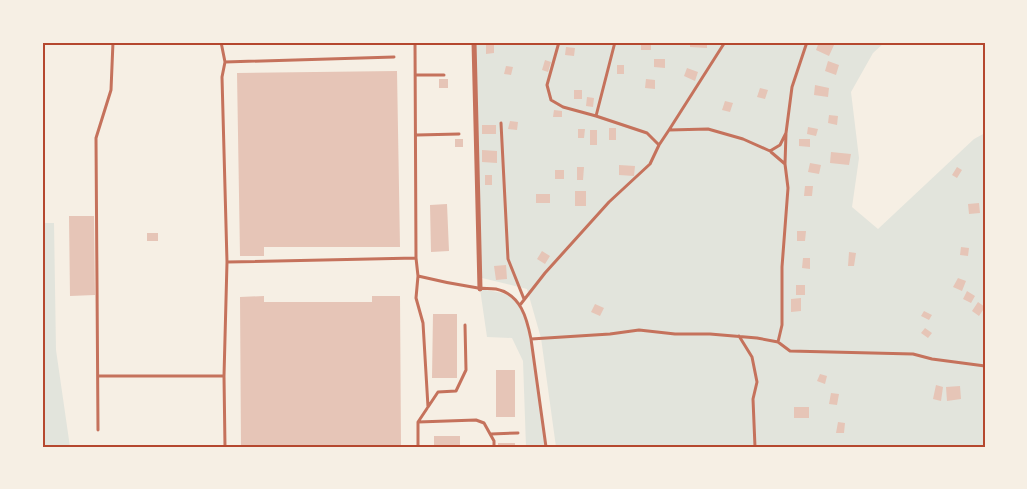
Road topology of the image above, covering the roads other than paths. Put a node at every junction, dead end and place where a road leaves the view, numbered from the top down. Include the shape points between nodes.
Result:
1 (112, 42) edge
2 (221, 42) edge
3 (416, 42) edge
4 (474, 42) edge
5 (559, 42) edge
6 (615, 42) edge
7 (725, 42) edge
8 (807, 42) edge
9 (394, 57) dead end
10 (225, 63) junction
11 (416, 75) junction
12 (444, 75) dead end
13 (596, 116) junction
14 (501, 123) dead end
15 (669, 130) junction
16 (786, 133) junction
17 (459, 134) dead end
18 (417, 135) junction
19 (659, 145) junction
20 (770, 151) junction
21 (785, 164) junction
22 (416, 258) junction
23 (227, 262) junction
24 (418, 276) junction
25 (480, 288) junction
26 (524, 299) junction
27 (520, 305) junction
28 (465, 325) dead end
29 (739, 336) junction
30 (531, 339) junction
31 (778, 342) junction
32 (985, 366) edge
33 (98, 376) junction
34 (224, 376) junction
35 (428, 407) junction
36 (418, 422) junction
37 (98, 430) dead end
38 (518, 433) dead end
39 (491, 434) junction
40 (225, 447) edge
41 (418, 447) edge
42 (494, 447) edge
43 (546, 447) edge
44 (755, 447) edge

1 - 33 lane via 111,90 96,138
2 - 10 lane
3 - 11 lane
4 - 25 street
5 - 13 lane via 547,85 551,100
6 - 13 lane
7 - 15 lane
8 - 16 lane via 792,87
9 - 10 lane
10 - 23 lane via 222,77
11 - 12 lane
11 - 18 lane
13 - 19 lane via 648,133
14 - 26 lane via 508,259
15 - 19 lane
15 - 20 lane via 708,129
16 - 20 lane via 780,145
16 - 21 lane
17 - 18 lane
18 - 22 lane
19 - 26 lane via 650,164 609,202
20 - 21 lane
21 - 31 lane via 788,188
22 - 23 lane
22 - 24 lane
23 - 34 lane
24 - 25 lane
24 - 35 lane via 416,298 423,323
25 - 27 lane via 497,289
26 - 27 lane
27 - 30 lane
28 - 35 lane via 466,370 456,390 438,392
29 - 30 lane via 639,330
29 - 31 lane
29 - 44 lane via 752,357 757,382 753,399
30 - 43 lane
31 - 32 lane via 790,351 913,354
33 - 34 lane
33 - 37 lane
34 - 40 lane
35 - 36 lane
36 - 39 lane via 476,420 484,423
36 - 41 lane
38 - 39 lane
39 - 42 lane

